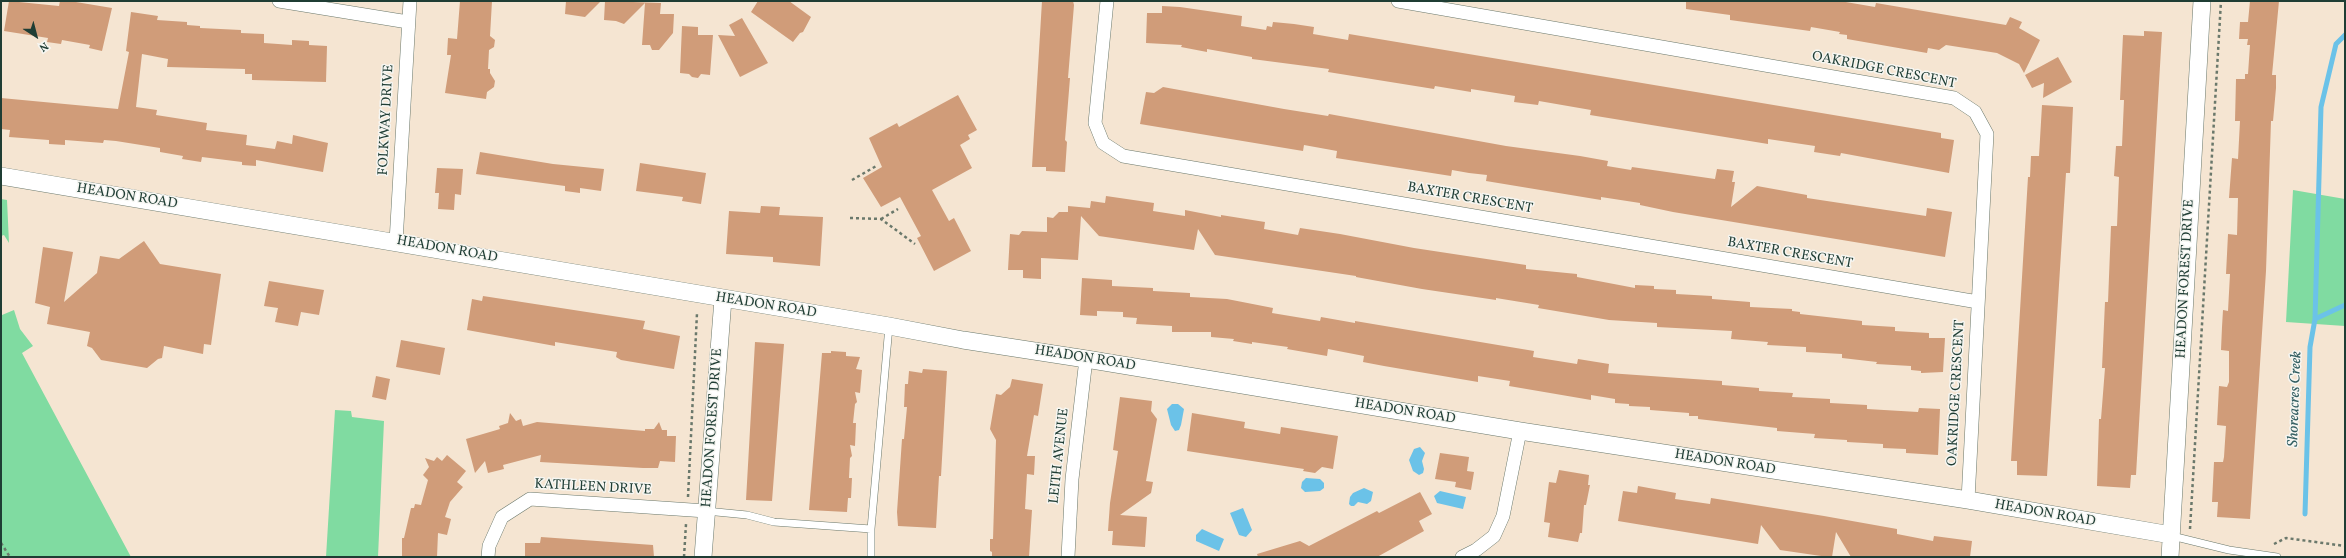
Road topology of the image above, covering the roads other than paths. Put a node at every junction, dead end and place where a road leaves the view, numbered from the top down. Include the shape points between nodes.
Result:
1 (279, 1) edge
2 (410, 1) edge
3 (1107, 1) edge
4 (1398, 1) edge
5 (2202, 1) edge
6 (408, 22) junction
7 (1, 176) edge
8 (396, 242) junction
9 (723, 299) junction
10 (1978, 302) junction
11 (889, 326) junction
12 (1086, 359) junction
13 (1520, 431) junction
14 (1968, 500) junction
15 (706, 511) junction
16 (871, 529) junction
17 (2171, 535) junction
18 (488, 557) edge
19 (703, 557) edge
20 (871, 557) edge
21 (1068, 557) edge
22 (1462, 557) edge
23 (2170, 557) edge
24 (2277, 557) edge

1 - 6 street
2 - 6 street, FOLKWAY DRIVE
3 - 10 street, BAXTER CRESCENT via 1095,123 1103,143 1123,156
4 - 10 street, OAKRIDGE CRESCENT via 1954,98 1975,112 1987,134
5 - 17 street, HEADON FOREST DRIVE
6 - 8 street, FOLKWAY DRIVE
7 - 8 street, HEADON ROAD
8 - 9 street, HEADON ROAD
9 - 11 street, HEADON ROAD
9 - 15 street, HEADON FOREST DRIVE
10 - 14 street, OAKRIDGE CRESCENT
11 - 12 street, HEADON ROAD
11 - 16 lane
12 - 13 street, HEADON ROAD
12 - 21 street, LEITH AVENUE via 1072,479
13 - 14 street, HEADON ROAD
13 - 22 street via 1503,516 1494,536
14 - 17 street, HEADON ROAD
15 - 16 lane via 774,522
15 - 18 street, KATHLEEN DRIVE via 530,499 502,517 489,546
15 - 19 street, HEADON FOREST DRIVE
16 - 20 lane
17 - 23 street, HEADON FOREST DRIVE
17 - 24 lane via 2229,550

